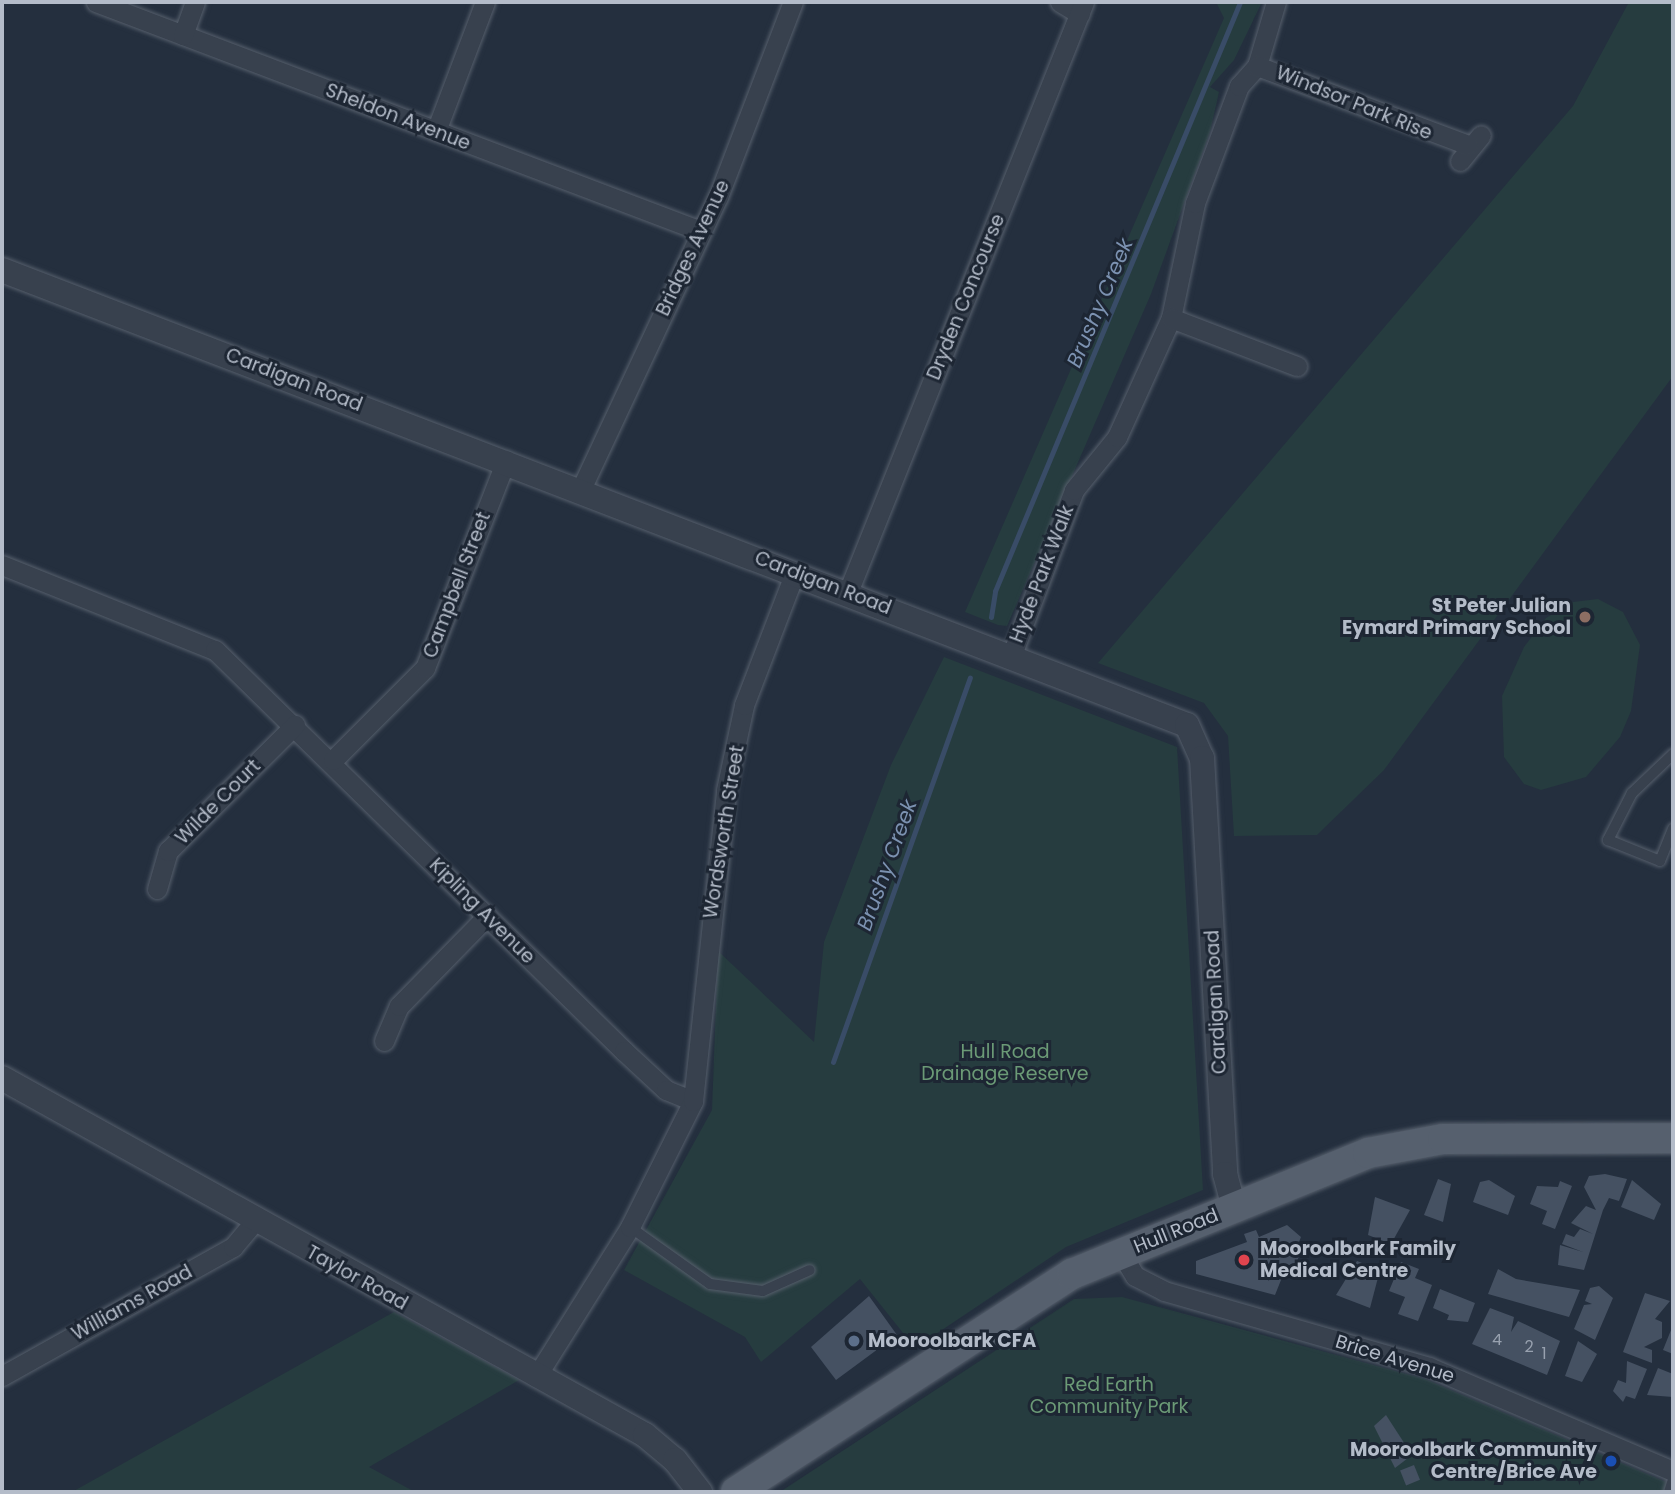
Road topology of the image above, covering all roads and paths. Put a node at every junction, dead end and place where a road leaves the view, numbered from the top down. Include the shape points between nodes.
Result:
1 (96, 2) edge
2 (195, 2) edge
3 (485, 2) edge
4 (793, 2) edge
5 (1060, 2) edge
6 (1276, 2) edge
7 (1082, 8) edge
8 (183, 35) junction
9 (1257, 66) junction
10 (436, 131) junction
11 (1469, 147) dead end
12 (701, 231) junction
13 (2, 270) edge
14 (1171, 318) junction
15 (1297, 366) dead end
16 (506, 460) junction
17 (581, 489) junction
18 (2, 565) edge
19 (795, 572) junction
20 (848, 592) junction
21 (1011, 657) junction
22 (295, 725) junction
23 (1673, 754) edge
24 (333, 760) junction
25 (1673, 829) edge
26 (157, 888) dead end
27 (487, 916) junction
28 (384, 1041) dead end
29 (2, 1078) edge
30 (692, 1101) junction
31 (1673, 1138) edge
32 (1234, 1207) junction
33 (254, 1222) junction
34 (630, 1227) junction
35 (1121, 1253) junction
36 (810, 1270) dead end
37 (2, 1376) edge
38 (536, 1377) junction
39 (1673, 1471) edge
40 (1673, 1480) edge
41 (699, 1492) edge
42 (737, 1492) edge
43 (1669, 1492) edge

1 - 8 street, Sheldon Avenue
2 - 8 street
3 - 10 street
4 - 12 street, Bridges Avenue
5 - 7 street
6 - 9 street
7 - 20 street, Dryden Concourse
8 - 10 street, Sheldon Avenue
9 - 11 street, Windsor Park Rise
9 - 14 street, Windsor Park Rise via 1239,86 1195,203
10 - 12 street, Sheldon Avenue
12 - 17 street, Bridges Avenue
13 - 16 street, Cardigan Road
14 - 15 street
14 - 21 street, Hyde Park Walk via 1120,431 1074,490
16 - 17 street, Cardigan Road
16 - 24 street, Campbell Street via 425,668
17 - 19 street, Cardigan Road
18 - 22 street, Kipling Avenue via 206,645
19 - 20 street, Cardigan Road
19 - 30 street, Wordsworth Street via 744,705 726,790
20 - 21 street, Cardigan Road
21 - 32 street, Cardigan Road via 1167,716 1198,740 1225,1174
22 - 24 street, Kipling Avenue
22 - 26 street, Wilde Court via 168,851
23 - 25 lane via 1632,793 1608,840 1660,860
24 - 27 street, Kipling Avenue
27 - 28 street via 399,1006
27 - 30 street, Kipling Avenue via 666,1090
29 - 33 street, Taylor Road
30 - 34 street
31 - 32 main road, Hull Road via 1417,1142 1368,1153
32 - 35 main road, Hull Road
33 - 37 street, Williams Road via 233,1247
33 - 38 street, Taylor Road
34 - 36 lane via 710,1283 763,1291
34 - 38 street
35 - 39 street, Brice Avenue via 1135,1276 1164,1292 1429,1367
35 - 42 main road, Hull Road via 1049,1287
38 - 41 street, Taylor Road via 645,1435
40 - 43 lane

